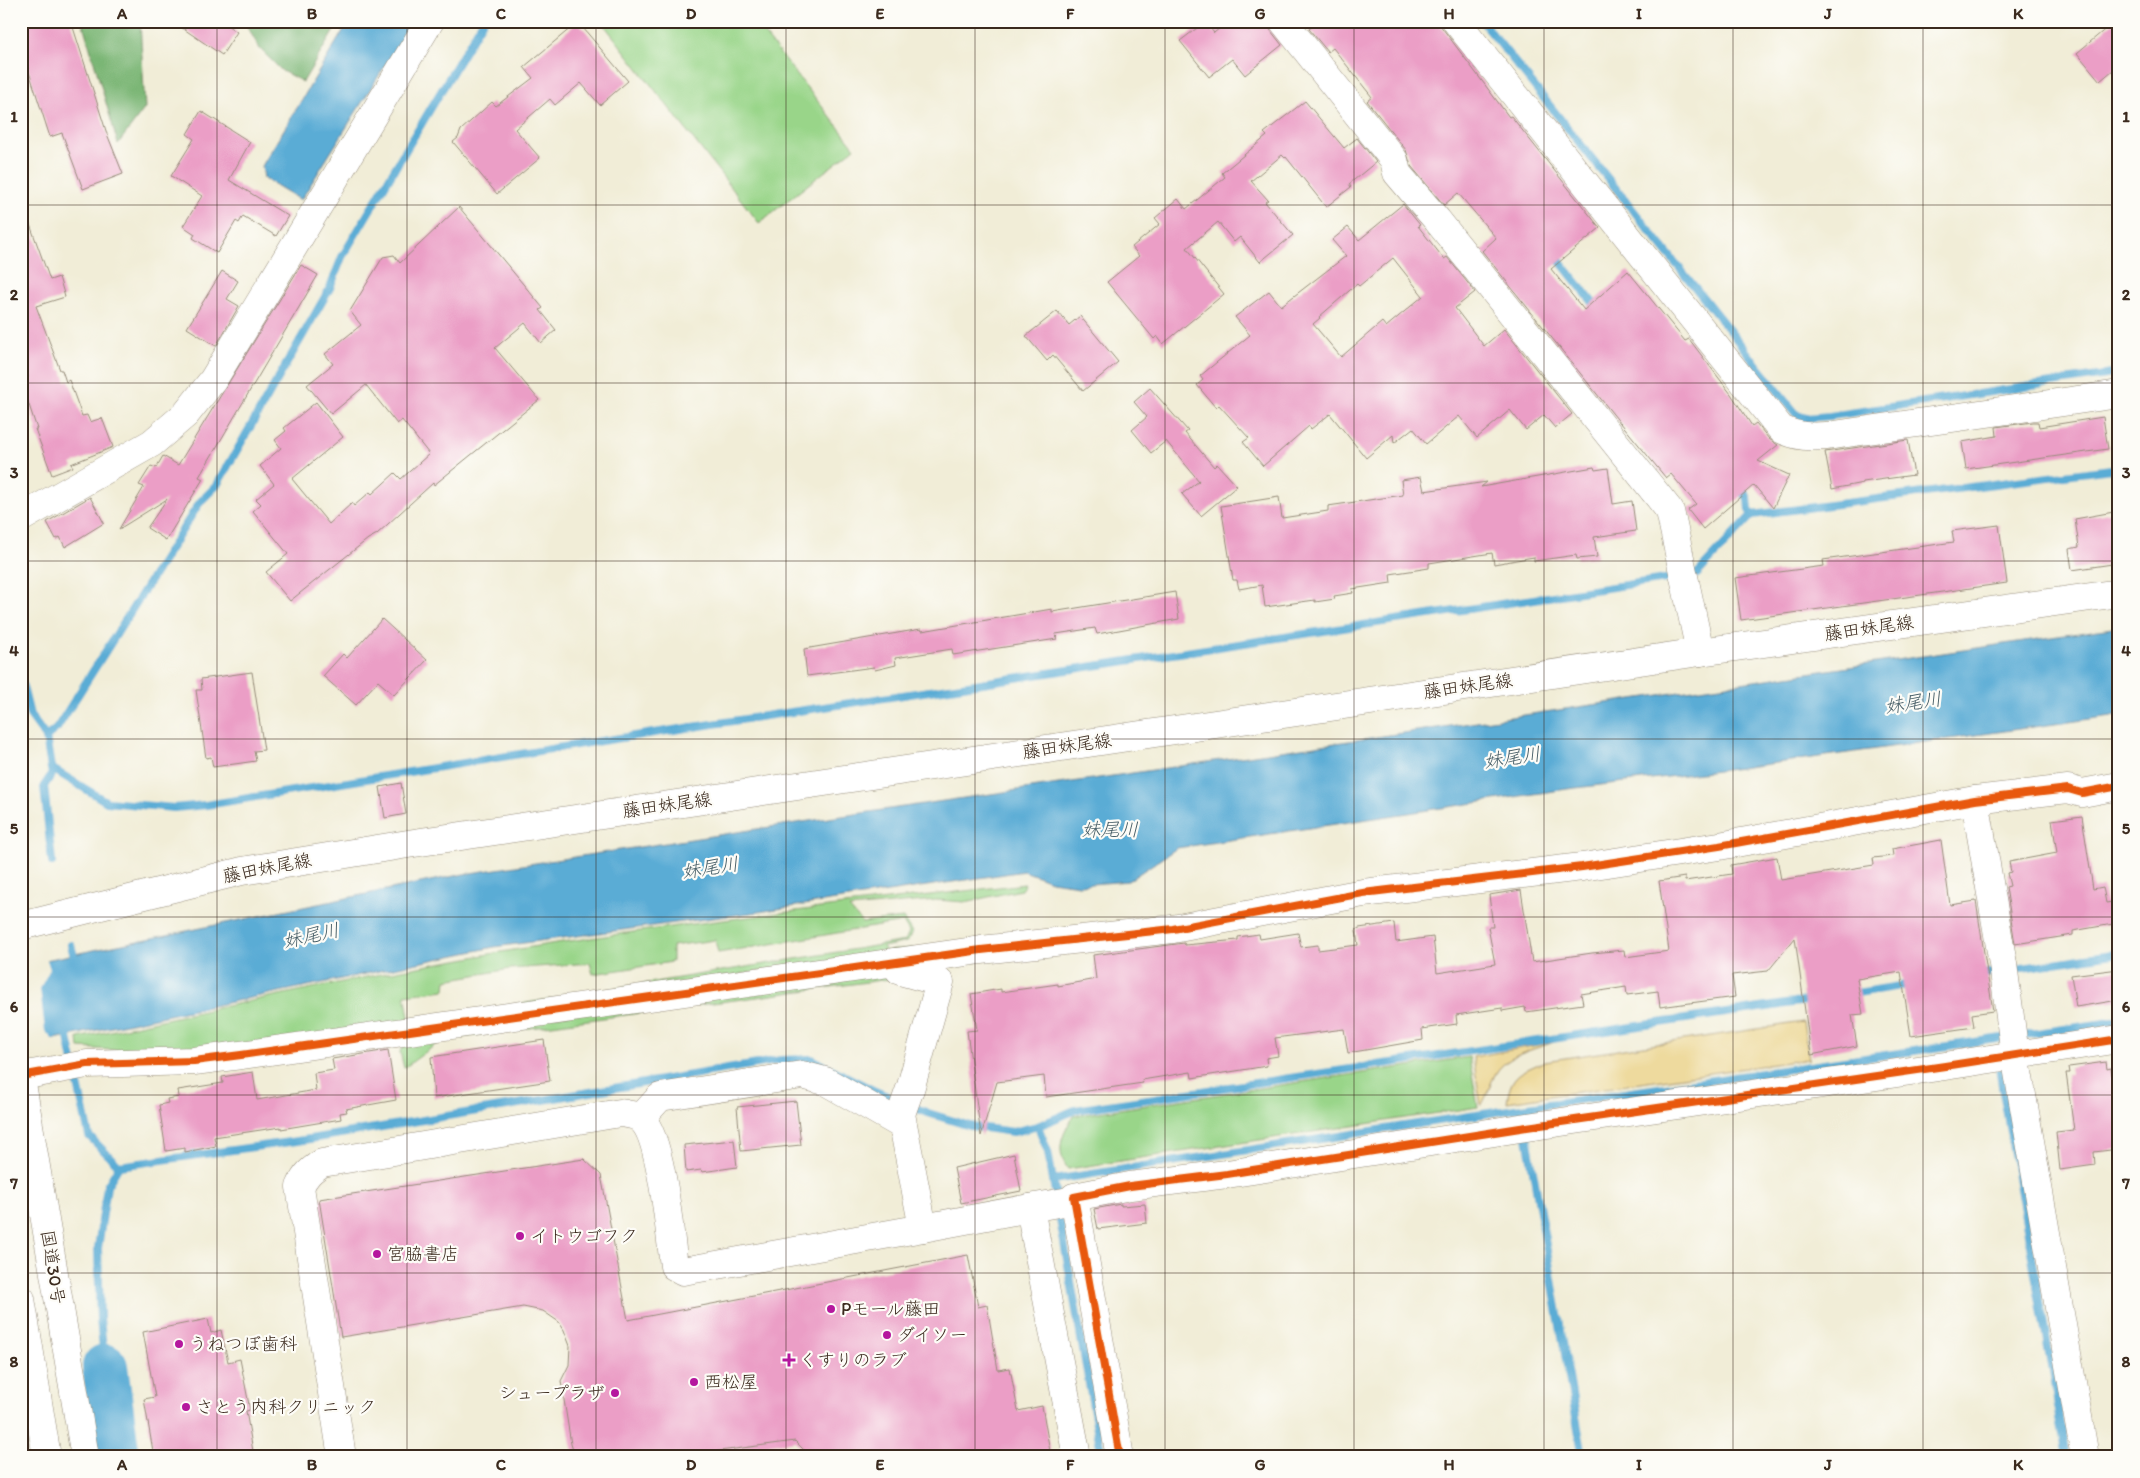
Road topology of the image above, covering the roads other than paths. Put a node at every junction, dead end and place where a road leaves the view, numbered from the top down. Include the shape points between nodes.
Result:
1 (430, 21) edge
2 (1283, 21) edge
3 (1456, 21) edge
4 (2119, 394) edge
5 (21, 518) edge
6 (2119, 593) edge
7 (1700, 652) junction
8 (2119, 786) edge
9 (1975, 800) junction
10 (21, 926) edge
11 (981, 950) junction
12 (893, 962) junction
13 (940, 982) junction
14 (2119, 1039) edge
15 (2007, 1048) junction
16 (21, 1077) edge
17 (641, 1118) junction
18 (901, 1120) junction
19 (1054, 1204) junction
20 (923, 1228) junction
21 (21, 1299) edge
22 (47, 1457) edge
23 (84, 1457) edge
24 (342, 1457) edge
25 (1077, 1457) edge
26 (1120, 1457) edge
27 (2085, 1457) edge

1 - 5 main road via 214,380 186,414 152,443
2 - 7 main road via 1394,160 1397,173 1670,510
3 - 4 main road via 1781,429 1806,438 1827,436
6 - 7 main road, 藤田妹尾線
7 - 10 main road, 藤田妹尾線 via 404,844 242,871
8 - 9 main road via 2082,793 2068,789
9 - 11 main road via 1582,867 1362,893 1173,928
9 - 15 main road via 2004,971
11 - 12 main road
11 - 13 main road
12 - 13 main road via 900,971
12 - 16 main road via 222,1058 74,1066
13 - 18 main road
14 - 15 main road
15 - 19 main road via 1227,1174 1130,1186
15 - 27 main road
16 - 23 main road, 国道30号
17 - 18 main road via 660,1097 802,1075 825,1081
17 - 20 main road via 650,1130 657,1152 674,1266 682,1271
17 - 24 main road via 620,1113 322,1163 310,1170 300,1187 301,1198
18 - 20 main road
19 - 20 main road
19 - 25 main road
19 - 26 main road
21 - 22 main road, 国道30号

